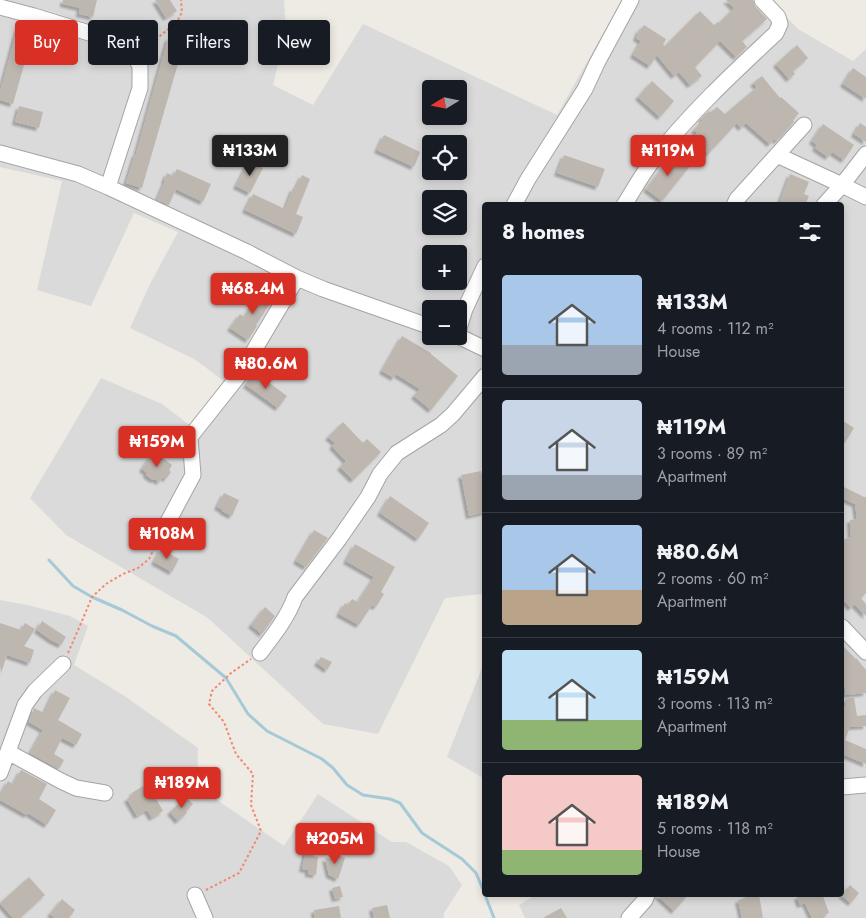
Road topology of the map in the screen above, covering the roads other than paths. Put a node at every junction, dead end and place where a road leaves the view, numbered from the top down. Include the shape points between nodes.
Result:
1 (631, 0) edge
2 (762, 0) edge
3 (0, 7) edge
4 (804, 125) dead end
5 (0, 154) edge
6 (866, 154) edge
7 (777, 156) junction
8 (842, 185) junction
9 (108, 186) junction
10 (866, 197) edge
11 (516, 202) edge
12 (626, 202) edge
13 (736, 202) edge
14 (827, 202) edge
15 (482, 272) edge
16 (297, 278) junction
17 (467, 305) edge
18 (422, 324) edge
19 (467, 340) edge
20 (482, 348) edge
21 (482, 380) edge
22 (163, 530) road end
23 (844, 629) edge
24 (866, 652) edge
25 (260, 653) road end
26 (63, 664) road end
27 (8, 752) junction
28 (0, 773) edge
29 (866, 785) edge
30 (844, 787) edge
31 (104, 793) dead end
32 (195, 896) road end
33 (647, 897) edge
34 (205, 918) edge
35 (629, 918) edge

1 - 11 street via 585,89
2 - 12 street via 778,17 780,24 776,33 677,132 650,164
3 - 9 street via 128,45 140,66 140,88
4 - 7 street
5 - 9 street via 78,174
6 - 8 street
7 - 8 street
7 - 13 street
8 - 10 street
8 - 14 street
9 - 16 street
15 - 17 street
16 - 18 street
16 - 22 street via 240,374 190,437 193,475
19 - 20 street
21 - 25 street via 441,426 396,453 339,539 295,597
23 - 24 street
26 - 27 street via 35,691 26,705
27 - 28 street
27 - 31 street via 76,788
29 - 30 street
32 - 34 street
33 - 35 street

